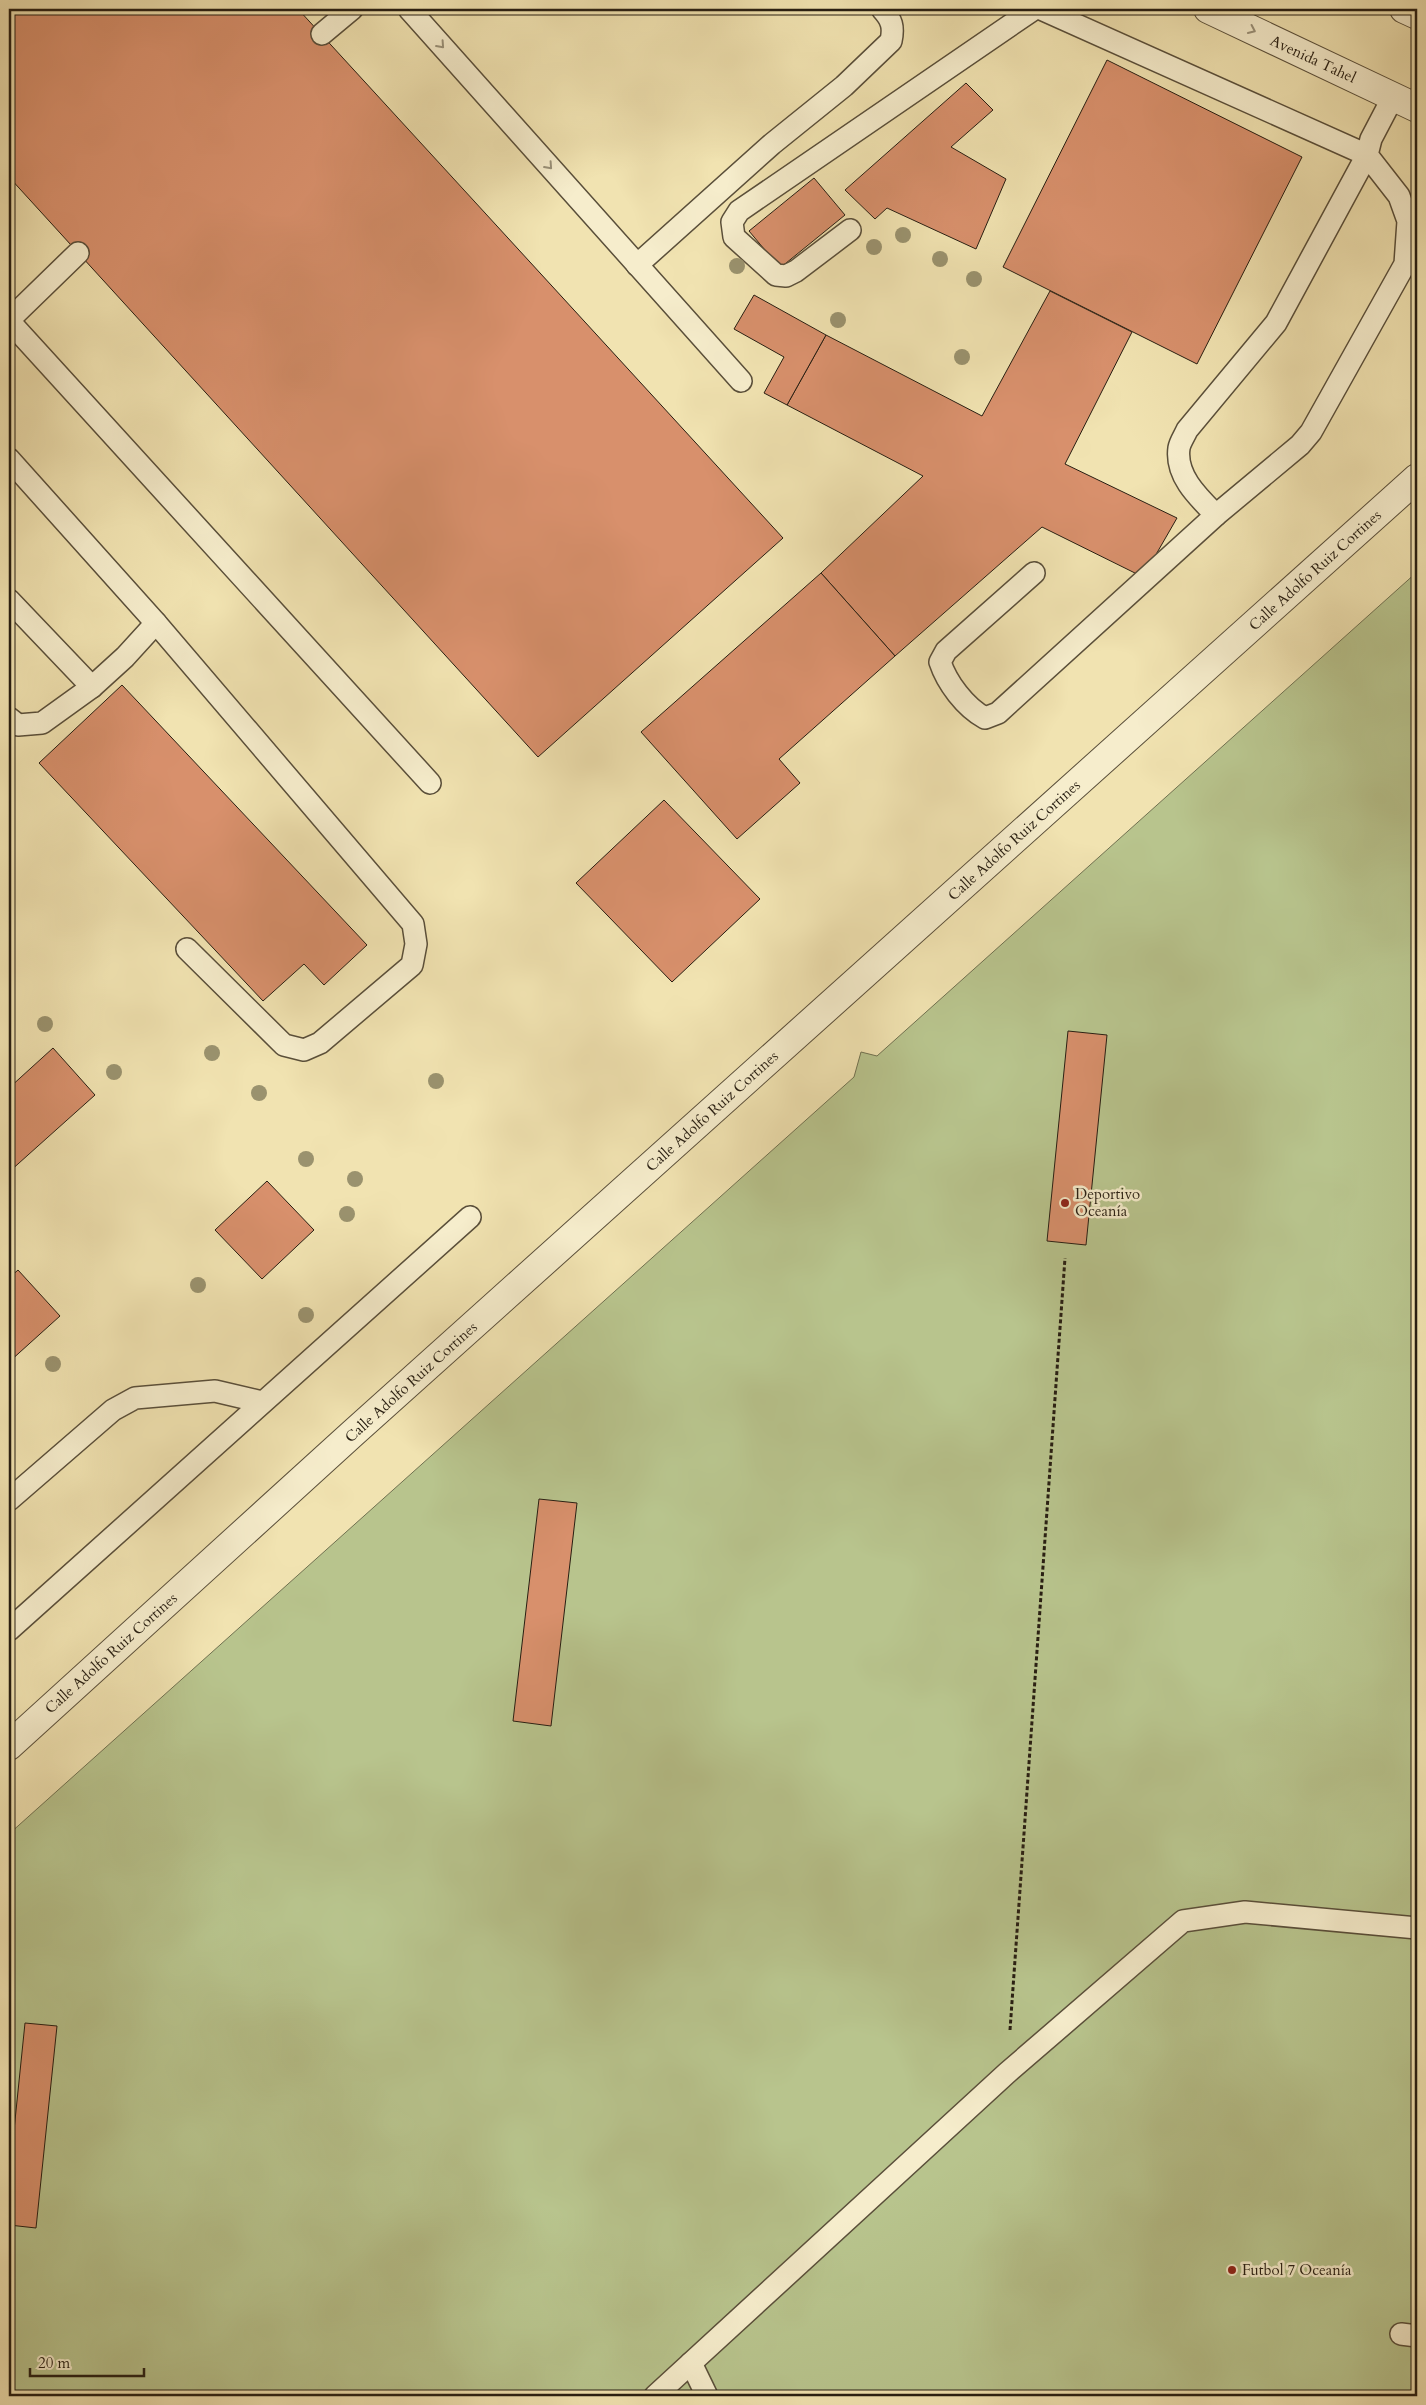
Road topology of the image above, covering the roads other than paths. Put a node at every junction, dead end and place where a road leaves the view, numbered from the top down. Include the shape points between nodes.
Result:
1 (352, 9) edge
2 (409, 9) edge
3 (882, 9) edge
4 (1034, 9) edge
5 (1041, 9) edge
6 (1208, 9) edge
7 (1404, 9) edge
8 (1417, 15) edge
9 (322, 34) dead end
10 (1393, 97) junction
11 (1417, 108) edge
12 (1367, 155) junction
13 (850, 230) dead end
14 (78, 253) dead end
15 (637, 265) junction
16 (9, 321) edge
17 (741, 381) dead end
18 (9, 459) edge
19 (1417, 478) edge
20 (1216, 515) junction
21 (1034, 573) dead end
22 (9, 600) edge
23 (156, 623) junction
24 (92, 687) junction
25 (9, 718) edge
26 (430, 783) dead end
27 (187, 948) dead end
28 (470, 1217) dead end
29 (262, 1402) junction
30 (9, 1500) edge
31 (9, 1630) edge
32 (9, 1746) edge
33 (1417, 1928) edge
34 (691, 2363) junction
35 (655, 2396) edge
36 (707, 2396) edge

1 - 9 lane
2 -> 15 lane
3 - 15 lane via 890,18 894,31 891,41 844,86 772,144
4 - 13 lane via 739,211 732,222 734,237 776,275 786,276
5 - 12 lane
6 -> 10 street, Avenida Tahel
7 - 8 street
10 - 11 street, Avenida Tahel
10 - 12 lane via 1371,138
12 - 20 lane via 1276,323 1187,430 1179,448 1182,470 1192,490
12 - 20 lane via 1399,196 1408,221 1405,264 1310,432 1300,445
14 - 16 lane
15 - 17 lane
16 - 26 lane
18 - 23 lane
19 - 32 street, Calle Adolfo Ruiz Cortines
20 - 21 lane via 998,713 985,718 973,711 944,674 940,662 946,651
22 - 24 lane
23 - 24 lane
23 - 27 lane via 413,924 416,944 412,965 320,1043 304,1050 284,1045
24 - 25 lane via 42,723 18,725
28 - 29 lane
29 - 30 lane via 215,1391 135,1398 112,1410
29 - 31 lane
33 - 34 lane via 1244,1912 1183,1921 1007,2073
34 - 35 lane
34 - 36 lane

